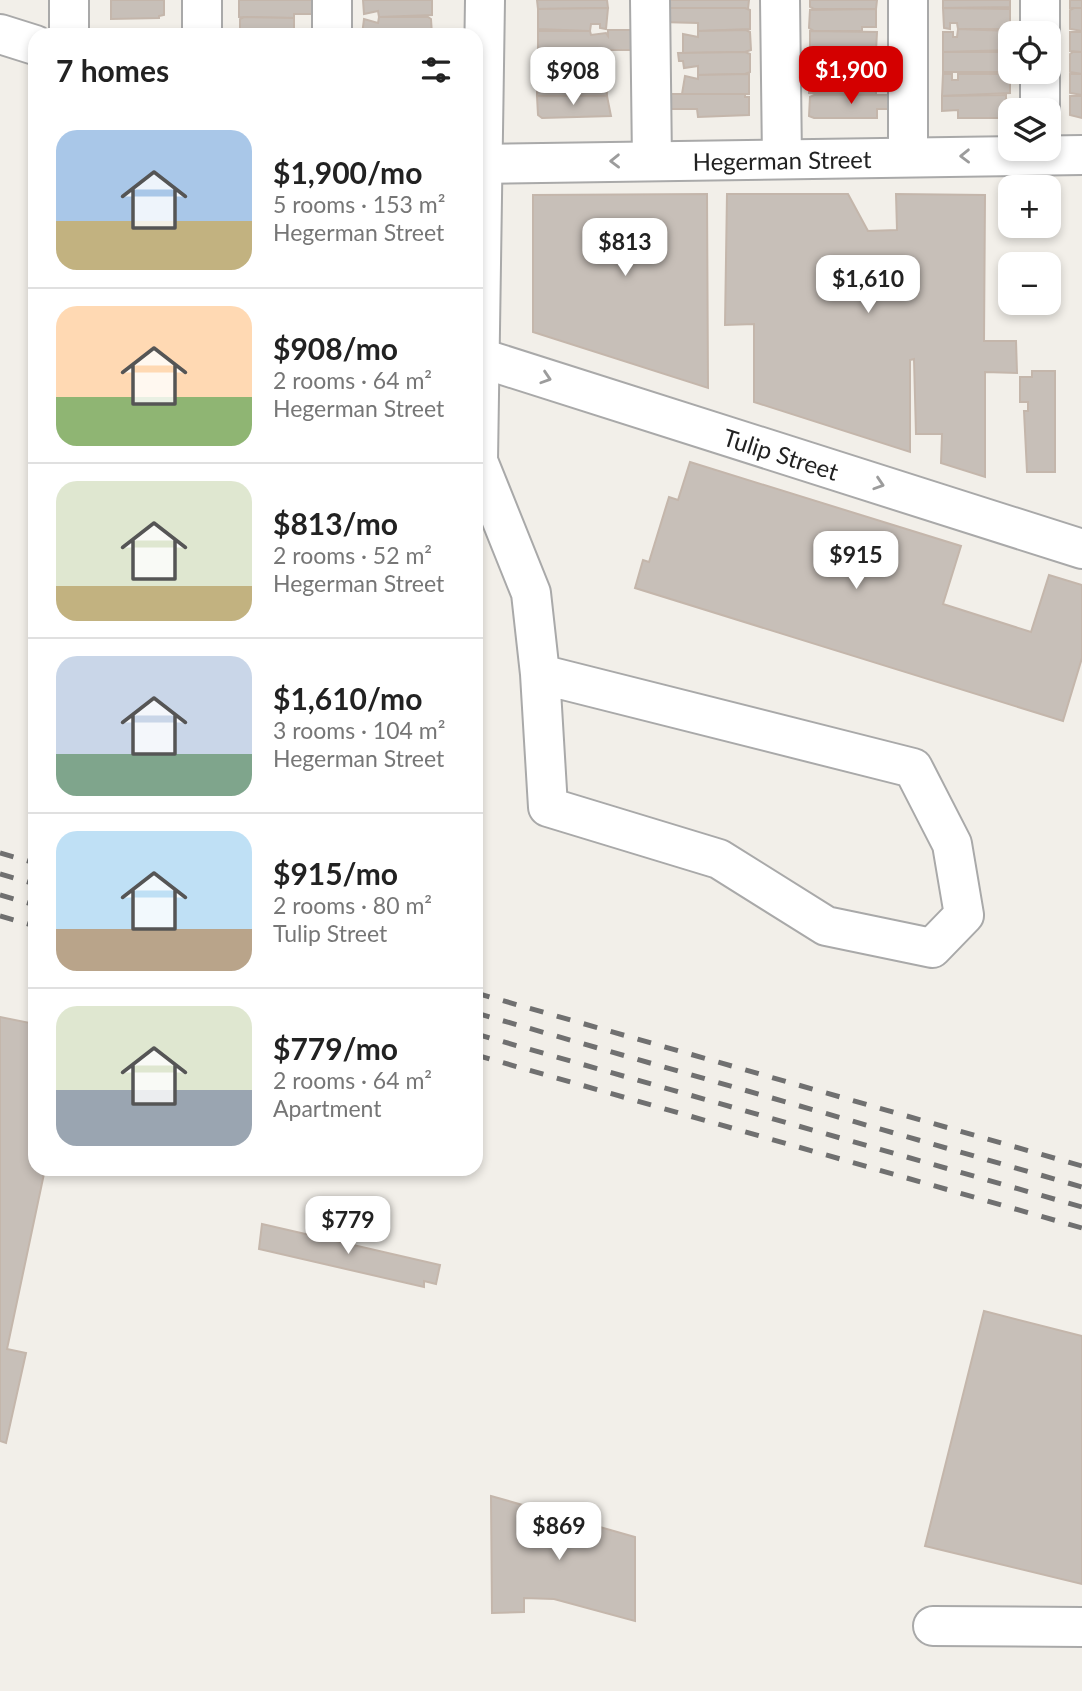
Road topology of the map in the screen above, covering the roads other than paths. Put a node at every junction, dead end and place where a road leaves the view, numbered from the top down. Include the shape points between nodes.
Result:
1 (69, 0) edge
2 (202, 0) edge
3 (332, 0) edge
4 (485, 0) edge
5 (650, 0) edge
6 (780, 0) edge
7 (908, 0) edge
8 (1040, 0) edge
9 (1040, 21) edge
10 (69, 28) edge
11 (202, 28) edge
12 (332, 28) edge
13 (0, 34) edge
14 (28, 43) edge
15 (483, 66) edge
16 (998, 154) edge
17 (1061, 154) edge
18 (1082, 155) edge
19 (908, 157) junction
20 (782, 159) junction
21 (652, 160) junction
22 (483, 164) edge
23 (483, 359) edge
24 (483, 473) edge
25 (1082, 549) edge
26 (541, 674) junction
27 (933, 1626) dead end
28 (1082, 1627) edge

1 - 10 street
2 - 11 street
3 - 12 street
4 - 15 street
5 - 21 street
6 - 20 street
7 - 19 street
8 - 9 street
13 - 14 street
16 -> 19 street, Hegerman Street
17 - 18 street, Hegerman Street
19 - 20 street, Hegerman Street
20 - 21 street, Hegerman Street
21 -> 22 street, Hegerman Street
23 -> 25 street, Tulip Street
24 - 26 street via 531,593
26 - 26 street via 548,807 719,859 826,926 932,948 964,915 952,844 912,768
27 - 28 street

